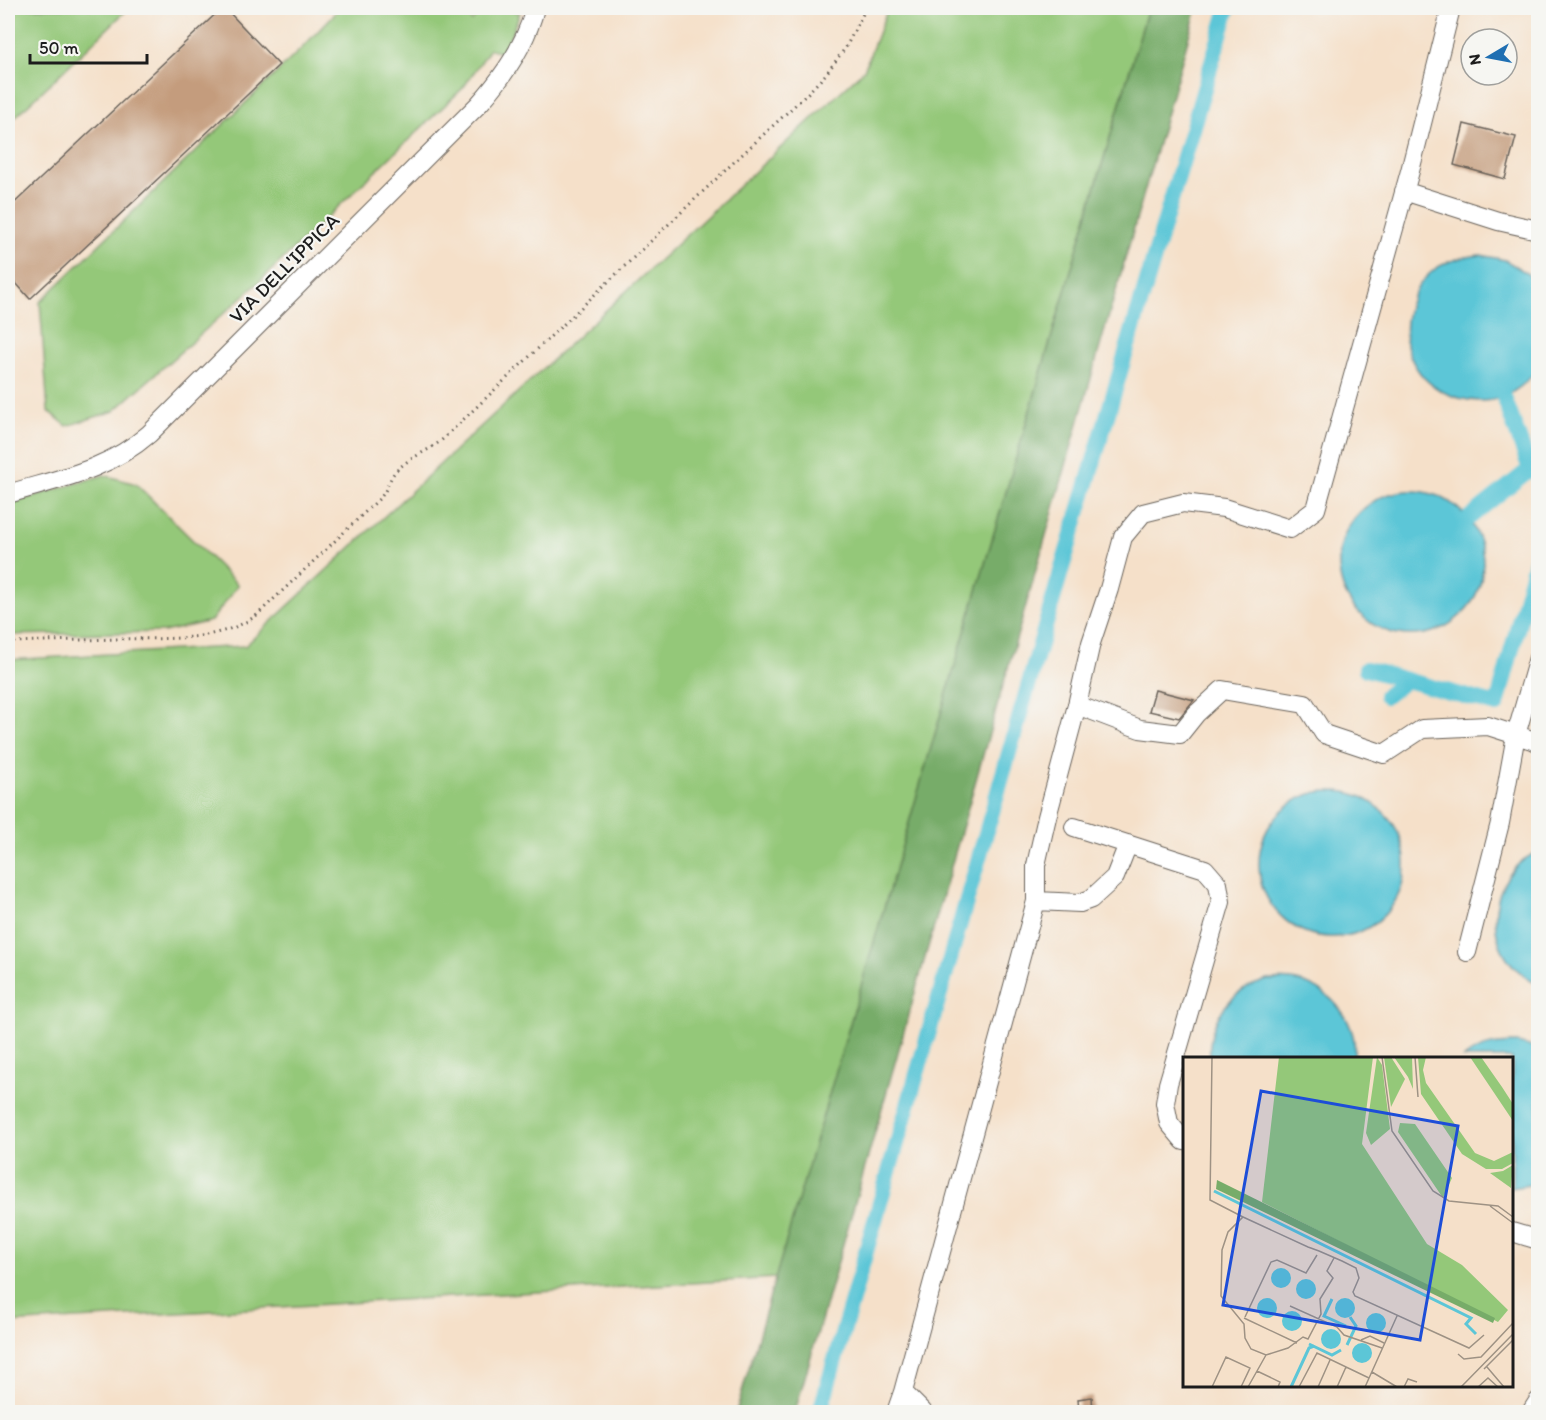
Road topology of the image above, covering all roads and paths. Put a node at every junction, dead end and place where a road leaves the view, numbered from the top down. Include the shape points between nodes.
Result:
1 (535, 8) edge
2 (866, 8) edge
3 (1451, 8) edge
4 (1404, 191) junction
5 (1539, 230) edge
6 (8, 494) edge
7 (8, 642) edge
8 (1539, 658) edge
9 (1077, 705) junction
10 (1516, 735) junction
11 (1539, 742) edge
12 (1074, 827) dead end
13 (1128, 844) junction
14 (1036, 901) junction
15 (1467, 951) dead end
16 (1183, 1139) edge
17 (1513, 1232) edge
18 (1539, 1240) edge
19 (903, 1392) junction
20 (1539, 1401) edge
21 (896, 1413) edge
22 (923, 1413) edge
23 (1531, 1413) edge

1 - 6 street, VIA DELL'IPPICA via 515,56 479,104 149,434 100,466
2 - 7 path via 846,47 806,95 444,438 396,470 383,494 257,615 228,630 196,636
3 - 4 street
4 - 5 street
4 - 9 street via 1316,508 1290,530 1224,508 1183,503 1143,513 1123,537
8 - 10 street
9 - 10 street via 1140,729 1180,734 1222,690 1305,704 1323,734 1384,754 1422,729 1488,726
9 - 14 street via 1036,865
10 - 11 street
10 - 15 street via 1500,823
12 - 13 street
13 - 14 street via 1114,877 1091,899 1080,903
13 - 16 street via 1205,869 1218,884 1221,902 1165,1103 1169,1123
14 - 19 street
17 - 18 street
19 - 21 street
19 - 22 street
20 - 23 street

